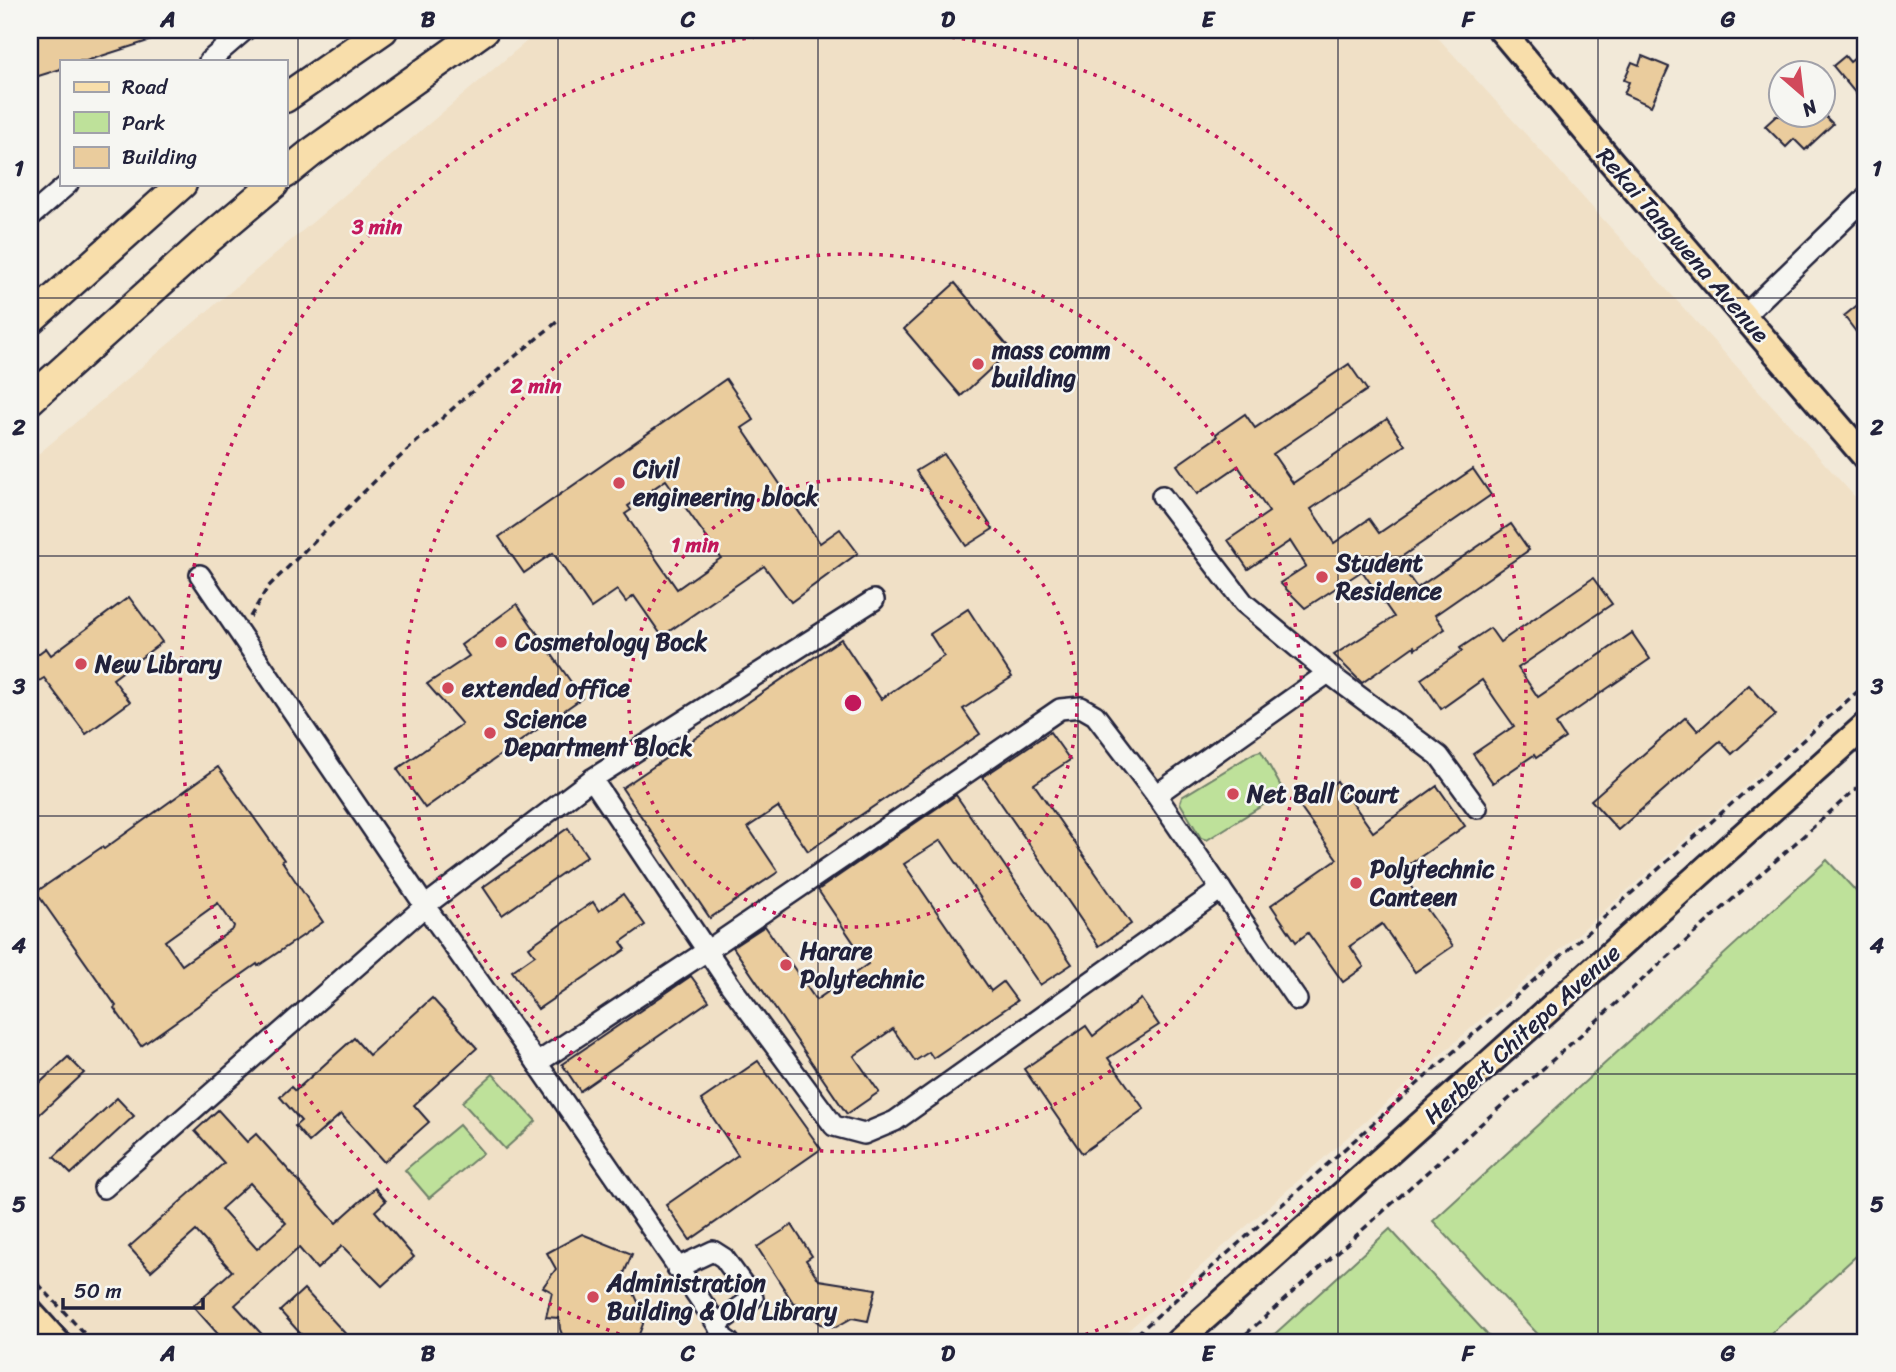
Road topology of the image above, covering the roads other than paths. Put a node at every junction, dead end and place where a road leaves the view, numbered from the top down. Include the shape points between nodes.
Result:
1 (245, 30) edge
2 (383, 30) edge
3 (484, 30) edge
4 (1507, 32) edge
5 (210, 60) edge
6 (287, 97) edge
7 (287, 172) edge
8 (66, 186) edge
9 (180, 186) edge
10 (272, 186) edge
11 (1866, 198) edge
12 (30, 217) edge
13 (1744, 317) junction
14 (30, 320) edge
15 (30, 400) edge
16 (1866, 458) edge
17 (1162, 496) dead end
18 (200, 575) dead end
19 (874, 600) dead end
20 (1328, 673) junction
21 (1866, 725) edge
22 (592, 779) junction
23 (1156, 795) junction
24 (1477, 808) dead end
25 (1221, 889) junction
26 (425, 906) junction
27 (708, 950) junction
28 (1297, 1000) dead end
29 (537, 1063) junction
30 (104, 1188) dead end
31 (677, 1268) junction
32 (30, 1312) edge
33 (717, 1324) junction
34 (57, 1342) edge
35 (729, 1342) edge
36 (1178, 1342) edge

1 - 5 street
2 - 6 highway
3 - 7 highway
4 - 13 main road, Rekai Tangwena Avenue
8 - 12 street
9 - 14 highway
10 - 15 highway
11 - 13 street
13 - 16 main road, Rekai Tangwena Avenue
17 - 20 street via 1244,603
18 - 26 street
19 - 22 street
20 - 23 street
20 - 24 street via 1439,756
21 - 36 main road, Herbert Chitepo Avenue
22 - 26 street
22 - 27 street
23 - 25 street
23 - 27 street via 1096,715 1081,707 1060,709
25 - 27 street via 895,1121 864,1134 834,1126
25 - 28 street
26 - 29 street
26 - 30 street
27 - 29 street
29 - 31 street
31 - 33 street
31 - 33 street via 713,1251 724,1258 753,1298
32 - 34 main road
33 - 35 street

